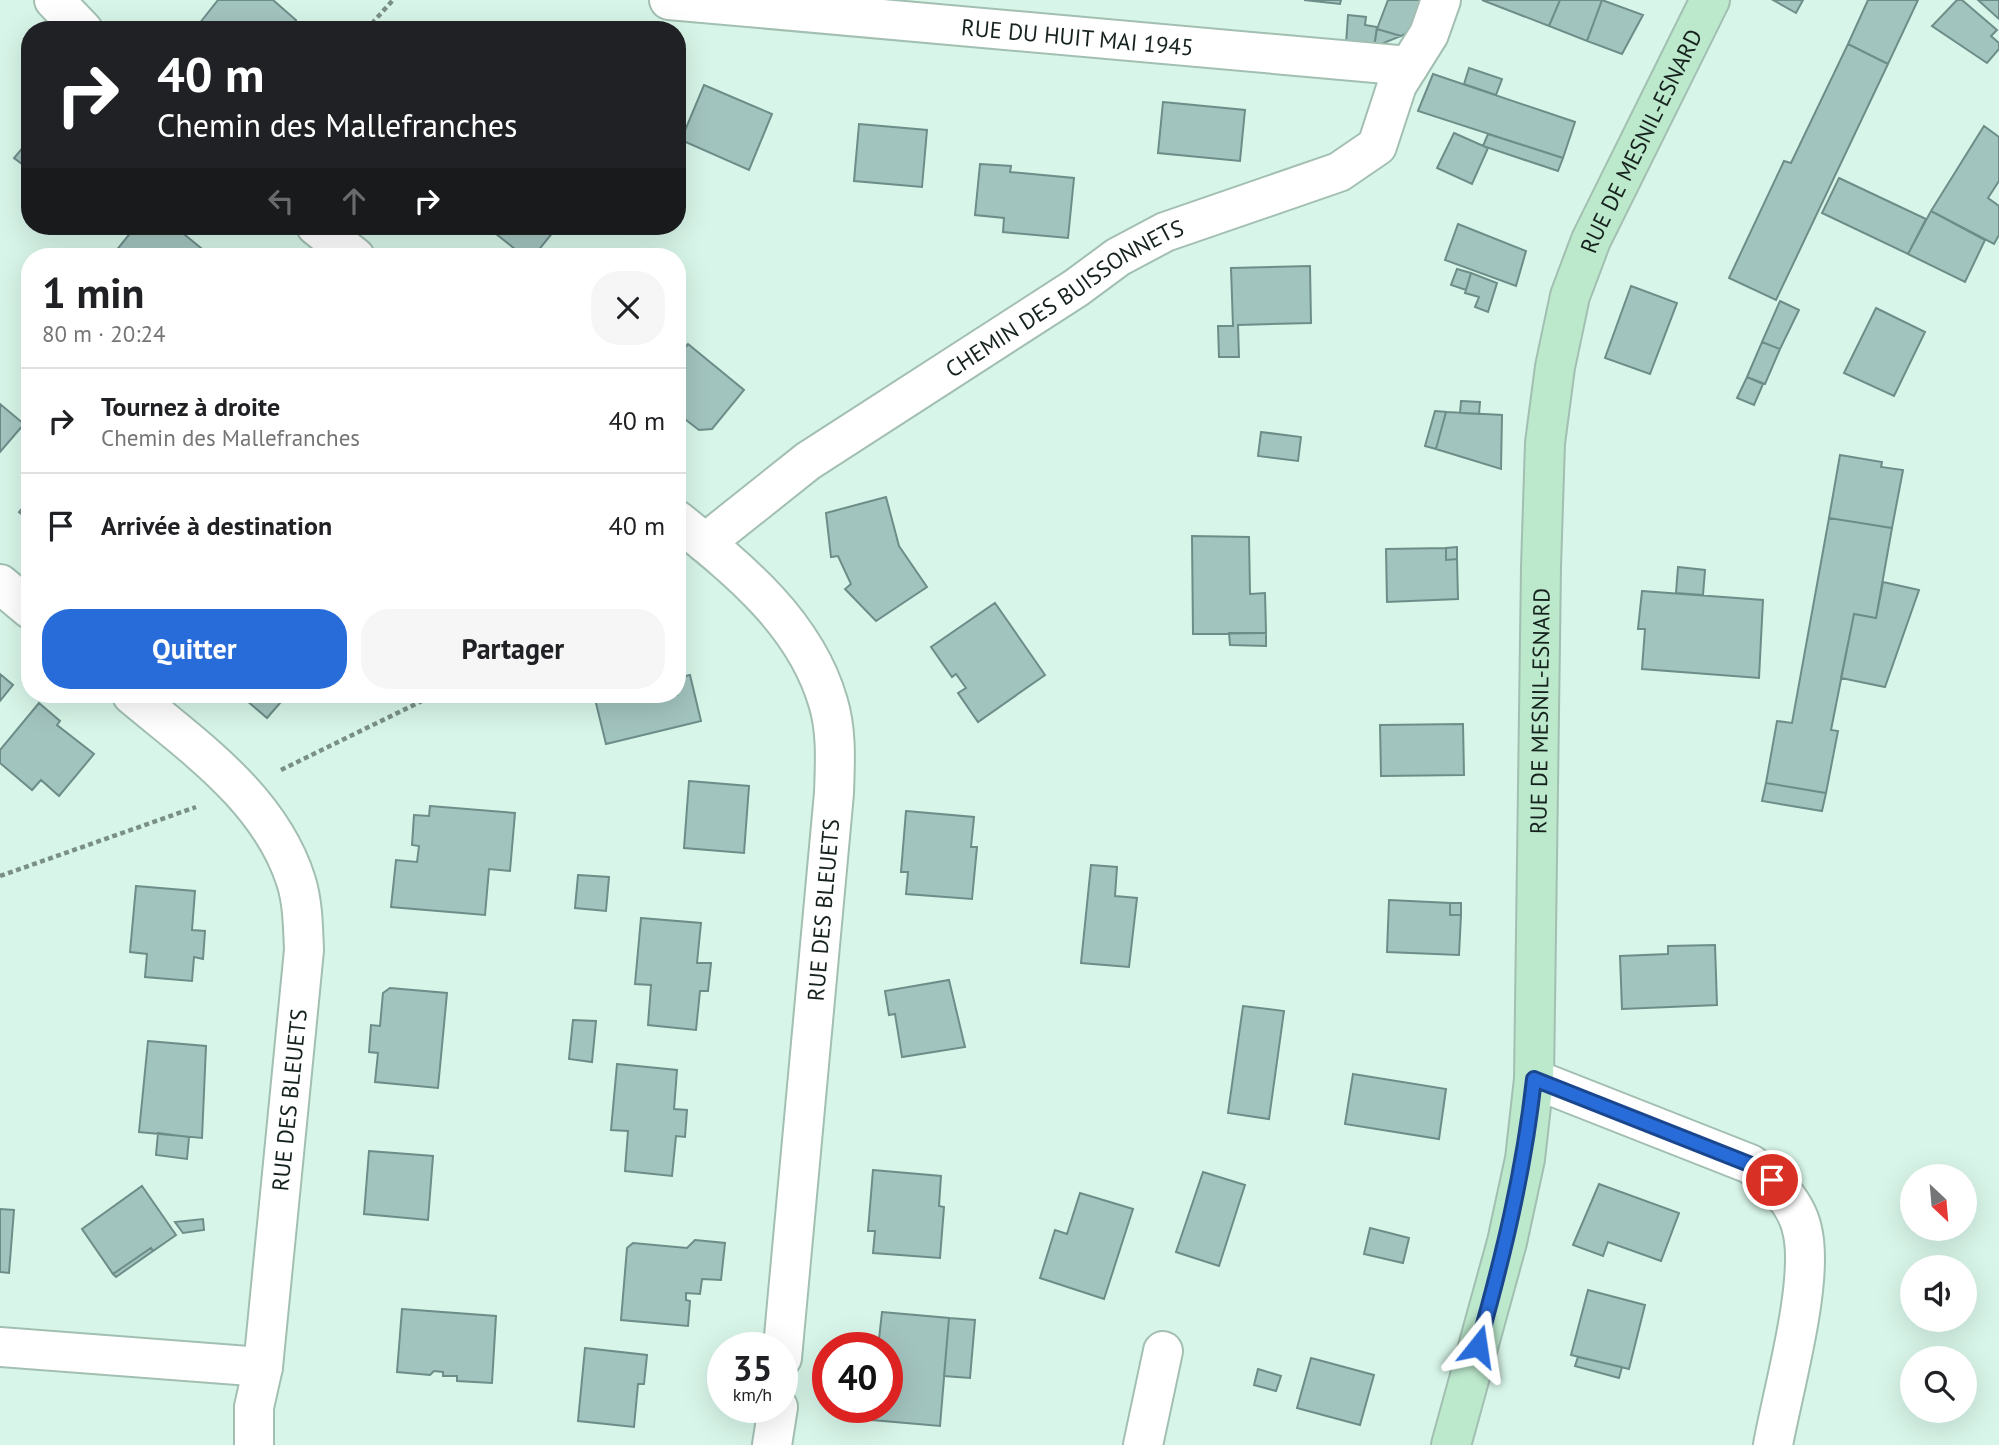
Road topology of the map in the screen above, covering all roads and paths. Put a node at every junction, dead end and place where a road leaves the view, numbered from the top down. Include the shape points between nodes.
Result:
1 (54, 0) edge
2 (393, 0) edge
3 (669, 0) edge
4 (1441, 0) edge
5 (1710, 0) edge
6 (74, 21) edge
7 (374, 21) edge
8 (1409, 66) junction
9 (327, 235) edge
10 (344, 248) edge
11 (691, 531) edge
12 (0, 584) edge
13 (21, 602) edge
14 (141, 703) edge
15 (417, 703) edge
16 (240, 789) junction
17 (189, 810) dead end
18 (0, 876) edge
19 (1534, 1079) junction
20 (784, 1332) edge
21 (0, 1347) edge
22 (1163, 1351) dead end
23 (262, 1367) junction
24 (775, 1423) edge
25 (254, 1445) edge
26 (772, 1445) edge
27 (1143, 1445) edge
28 (1451, 1445) edge
29 (1773, 1445) edge

1 - 6 street
2 - 7 path
3 - 8 street, RUE DU HUIT MAI 1945
4 - 8 street via 1429,34
5 - 19 street, RUE DE MESNIL-ESNARD via 1591,240 1570,296 1555,367 1545,443 1541,567
8 - 11 street, CHEMIN DES BUISSONNETS via 1397,85 1377,146 1339,172 1165,232 1118,257 808,461
9 - 10 street
11 - 20 street, RUE DES BLEUETS via 754,586 812,660 829,704 835,745
12 - 13 street
14 - 16 street, RUE DES BLEUETS
15 - 16 path
16 - 23 street, RUE DES BLEUETS via 286,852 297,884 303,940
17 - 18 path
19 - 28 street, RUE DE MESNIL-ESNARD via 1525,1159 1507,1242
19 - 29 street via 1749,1164 1772,1180 1793,1206 1803,1232 1806,1269
21 - 23 street
22 - 27 street
23 - 25 street, RUE DES BLEUETS via 254,1407
24 - 26 street

